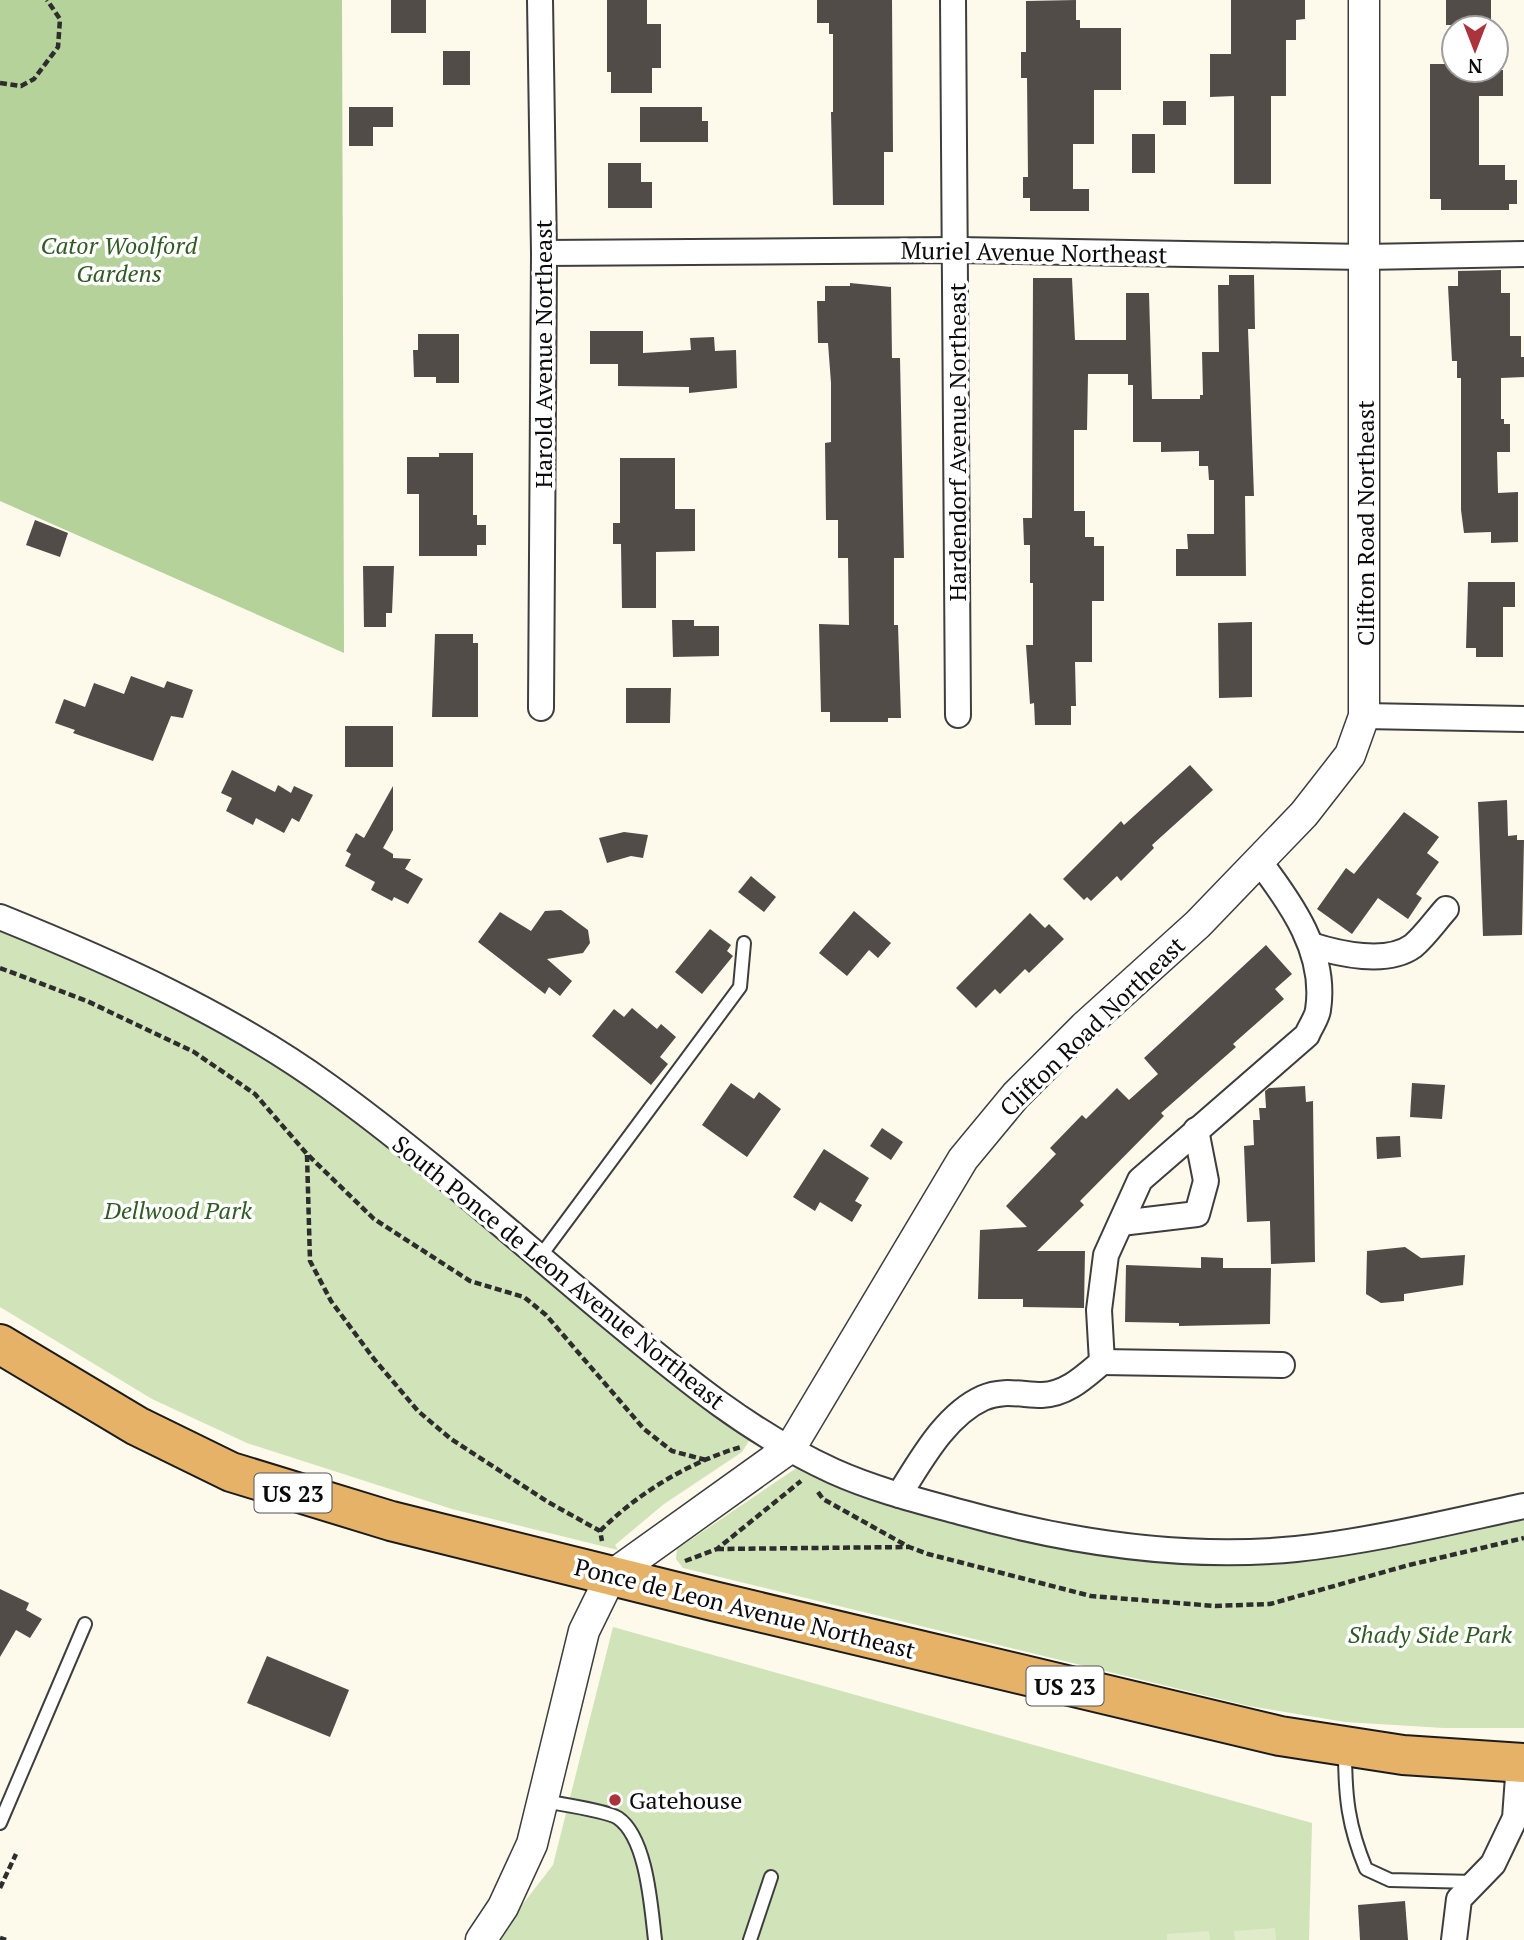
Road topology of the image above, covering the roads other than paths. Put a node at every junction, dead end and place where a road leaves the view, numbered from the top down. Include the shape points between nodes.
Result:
1 (540, 0) edge
2 (953, 0) edge
3 (1364, 0) edge
4 (956, 250) junction
5 (544, 253) junction
6 (1524, 254) edge
7 (1366, 257) junction
8 (541, 708) dead end
9 (958, 715) dead end
10 (1364, 716) junction
11 (1524, 719) edge
12 (1259, 860) junction
13 (1446, 909) dead end
14 (0, 917) edge
15 (744, 943) dead end
16 (1311, 945) junction
17 (1196, 1130) junction
18 (1121, 1223) junction
19 (539, 1258) junction
20 (0, 1344) edge
21 (1102, 1362) junction
22 (1282, 1365) dead end
23 (791, 1447) junction
24 (899, 1495) junction
25 (1524, 1506) edge
26 (607, 1559) junction
27 (85, 1624) dead end
28 (1345, 1746) junction
29 (1522, 1763) edge
30 (544, 1801) junction
31 (0, 1823) edge
32 (771, 1877) dead end
33 (1475, 1882) junction
34 (481, 1940) edge
35 (655, 1940) edge
36 (750, 1940) edge
37 (1454, 1940) edge

1 - 5 street, Harold Avenue Northeast
2 - 4 street, Hardendorf Avenue Northeast
3 - 7 street, Clifton Road Northeast
4 - 5 street, Muriel Avenue Northeast
4 - 7 street, Muriel Avenue Northeast
4 - 9 street, Hardendorf Avenue Northeast
5 - 8 street, Harold Avenue Northeast
6 - 7 street, Muriel Avenue Northeast
7 - 10 street, Clifton Road Northeast
10 - 11 street
10 - 12 street, Clifton Road Northeast via 1350,755 1304,814
12 - 16 street via 1293,907
12 - 23 street, Clifton Road Northeast via 1198,924 1026,1085 963,1159
13 - 16 street via 1411,947 1378,956 1343,955
14 - 19 street, South Ponce de Leon Avenue Northeast via 212,1012 258,1041 327,1085
15 - 19 lane via 740,986
16 - 17 street via 1318,1011 1307,1035
17 - 18 street via 1140,1180
17 - 18 street via 1206,1181 1197,1214
18 - 21 street via 1106,1255 1100,1296
19 - 23 street, South Ponce de Leon Avenue Northeast via 710,1399
20 - 26 highway, Ponce de Leon Avenue Northeast / US 23 via 137,1426 231,1472 391,1521
21 - 22 street
21 - 24 street via 1071,1388 1043,1395 1016,1391 982,1398 938,1433
23 - 24 street, South Ponce de Leon Avenue Northeast via 834,1471
23 - 26 street, Clifton Road Northeast
24 - 25 street, South Ponce de Leon Avenue Northeast via 1005,1525 1104,1546 1215,1553 1297,1549
26 - 28 highway, Ponce de Leon Avenue Northeast / US 23 via 1227,1724
26 - 30 street, Clifton Road Northeast via 584,1631
27 - 31 lane
28 - 29 highway, Ponce de Leon Avenue Northeast / US 23
28 - 33 lane via 1345,1797 1352,1836 1366,1868 1390,1880
29 - 33 street via 1515,1818 1493,1864
30 - 34 street, Clifton Road Northeast via 532,1844
30 - 35 lane via 617,1817 635,1839 650,1894
32 - 36 lane
33 - 37 street via 1459,1899

